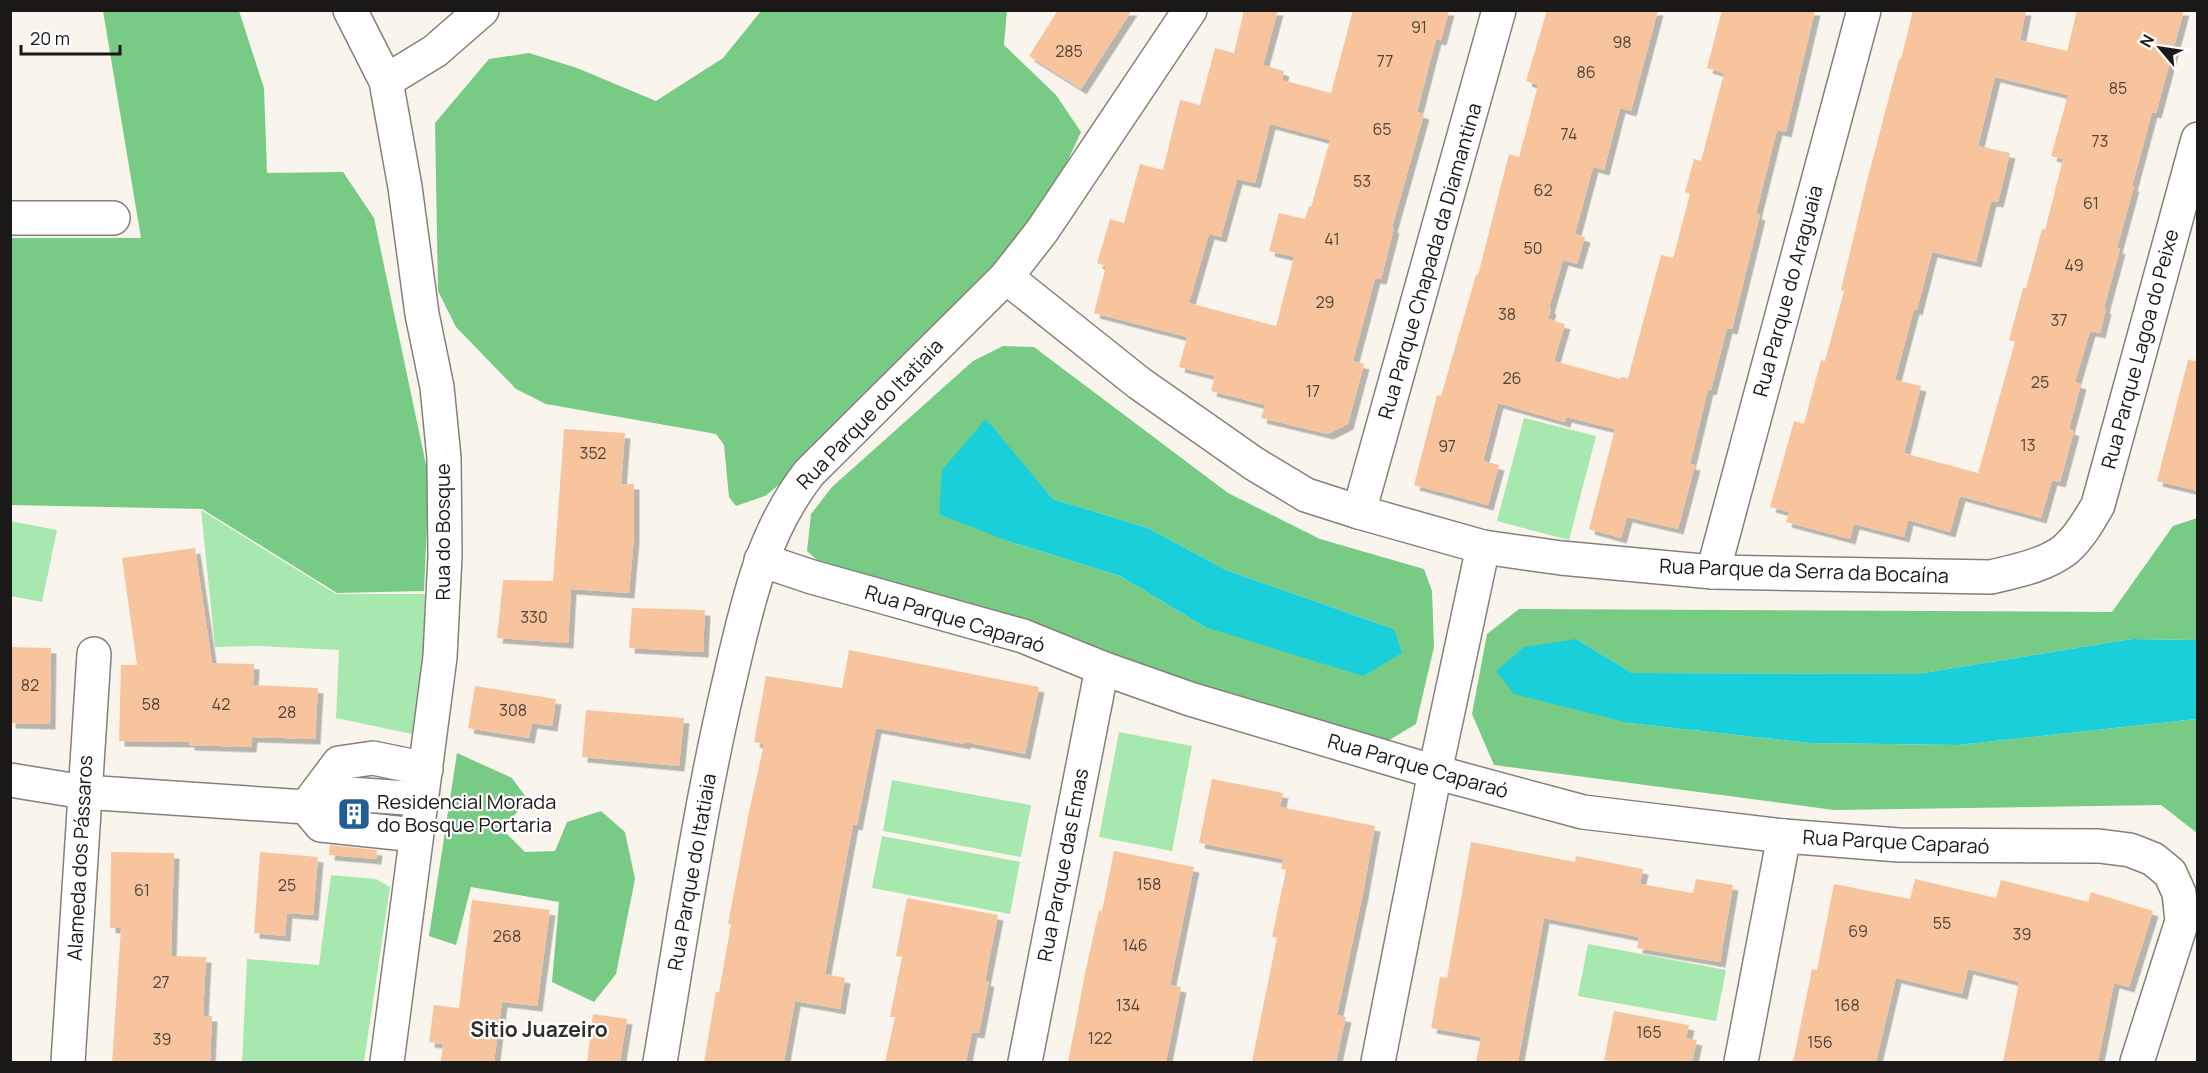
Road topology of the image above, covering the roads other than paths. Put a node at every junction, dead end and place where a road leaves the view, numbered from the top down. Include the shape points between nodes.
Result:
1 (350, 10) edge
2 (482, 10) edge
3 (1190, 10) edge
4 (1499, 10) edge
5 (1864, 10) edge
6 (386, 81) junction
7 (2198, 139) edge
8 (10, 219) edge
9 (113, 219) dead end
10 (1006, 277) junction
11 (1359, 512) junction
12 (1483, 547) junction
13 (2064, 550) joint
14 (761, 560) junction
15 (1713, 572) junction
16 (94, 654) dead end
17 (1102, 668) junction
18 (1435, 772) junction
19 (10, 780) edge
20 (424, 784) junction
21 (84, 792) junction
22 (306, 807) junction
23 (416, 835) junction
24 (1784, 837) junction
25 (68, 1062) edge
26 (387, 1062) edge
27 (660, 1062) edge
28 (1025, 1062) edge
29 (1378, 1062) edge
30 (1741, 1062) edge
31 (2137, 1062) edge

1 - 6 street, Rua do Bosque
2 - 6 street via 435,51
3 - 10 street, Rua Parque do Itatiaia via 1042,231
4 - 11 street, Rua Parque Chapada da Diamantina
5 - 15 street, Rua Parque do Araguaia
6 - 20 street, Rua do Bosque via 437,387 444,458 440,657
7 - 13 street, Rua Parque Lagoa do Peixe via 2098,505 2083,530
8 - 9 street
10 - 11 street, Rua Parque da Serra da Bocaína via 1140,383 1252,463 1306,495
10 - 14 street, Rua Parque do Itatiaia via 809,472 791,495
11 - 12 street, Rua Parque da Serra da Bocaína
12 - 15 street, Rua Parque da Serra da Bocaína
12 - 18 street
13 - 15 street, Rua Parque da Serra da Bocaína via 2022,569 1991,577
14 - 17 street, Rua Parque Caparaó via 1023,636
14 - 27 street, Rua Parque do Itatiaia via 709,768
16 - 21 street, Alameda dos Pássaros
17 - 18 street, Rua Parque Caparaó via 1190,699
17 - 28 street, Rua Parque das Emas
18 - 24 street, Rua Parque Caparaó via 1583,812
18 - 29 street
19 - 21 street
20 - 22 street via 349,794
20 - 23 street, Rua do Bosque
21 - 22 street
21 - 25 street, Alameda dos Pássaros
22 - 23 street via 321,825
23 - 26 street, Rua do Bosque
24 - 30 street
24 - 31 street, Rua Parque Caparaó via 1899,845 2099,846 2153,858 2170,873 2179,892 2181,921

